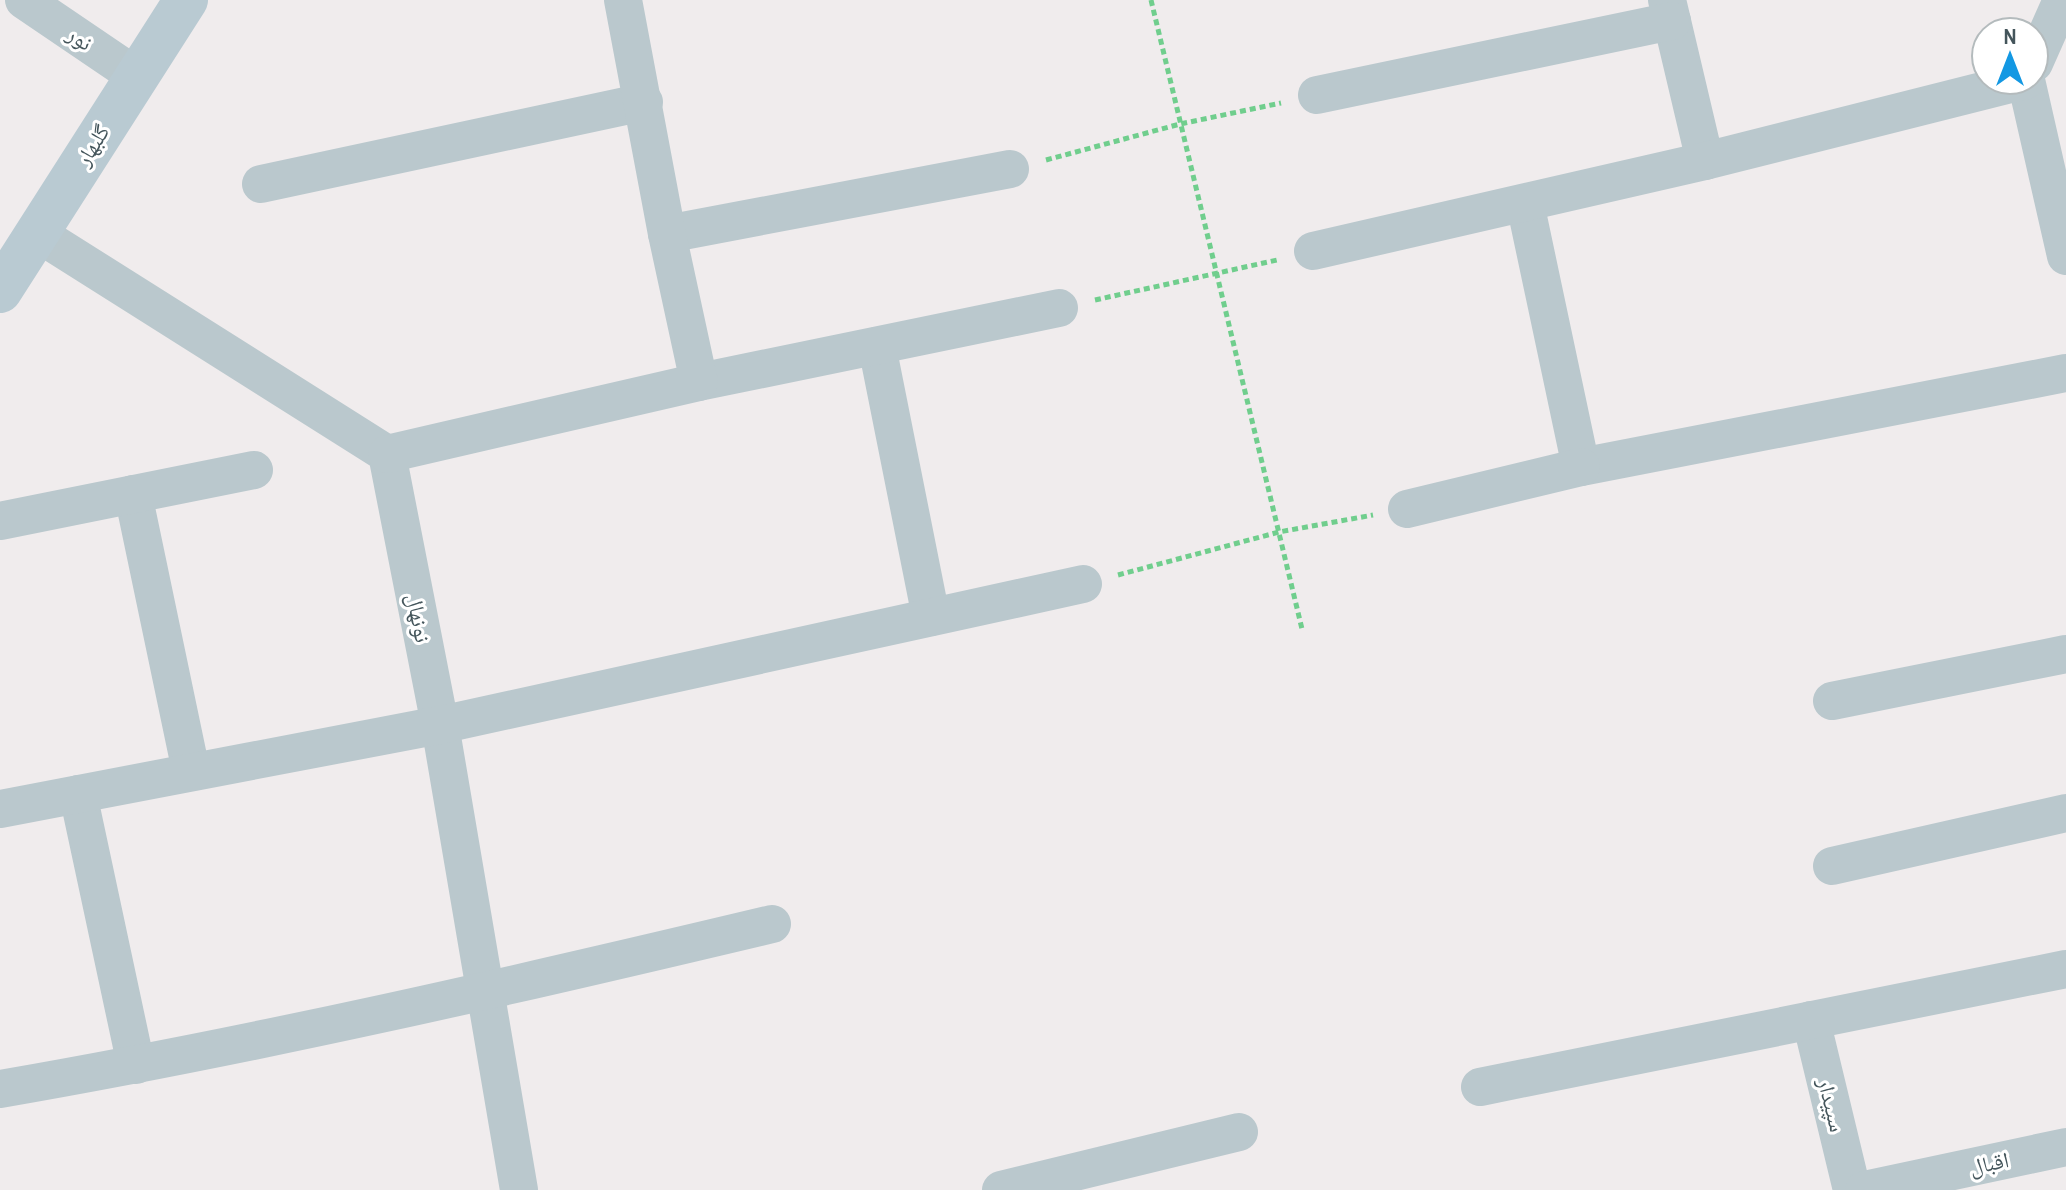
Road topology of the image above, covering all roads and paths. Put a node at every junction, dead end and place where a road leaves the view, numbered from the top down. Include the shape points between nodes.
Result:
1 (24, 0) edge
2 (186, 0) edge
3 (623, 0) edge
4 (1151, 0) edge
5 (2062, 0) edge
6 (1669, 10) edge
7 (2050, 27) edge
8 (136, 76) junction
9 (1970, 94) edge
10 (1317, 95) joint
11 (2030, 96) edge
12 (644, 102) junction
13 (1180, 124) junction
14 (1705, 161) junction
15 (1010, 169) joint
16 (261, 184) dead end
17 (1525, 203) junction
18 (37, 233) junction
19 (667, 234) junction
20 (1313, 251) joint
21 (2066, 256) edge
22 (1217, 274) junction
23 (0, 291) edge
24 (1059, 308) joint
25 (877, 346) junction
26 (2066, 373) edge
27 (699, 382) junction
28 (387, 454) junction
29 (1581, 467) junction
30 (254, 470) dead end
31 (133, 494) junction
32 (1407, 509) joint
33 (0, 521) edge
34 (1279, 532) junction
35 (1083, 584) joint
36 (931, 617) junction
37 (1302, 629) dead end
38 (2066, 654) edge
39 (1832, 701) dead end
40 (440, 725) junction
41 (191, 771) junction
42 (78, 794) junction
43 (0, 809) edge
44 (2066, 813) edge
45 (1832, 866) dead end
46 (772, 924) dead end
47 (2066, 969) edge
48 (486, 992) junction
49 (1811, 1020) junction
50 (136, 1065) junction
51 (1480, 1087) dead end
52 (0, 1089) edge
53 (1239, 1132) dead end
54 (2066, 1147) edge
55 (519, 1190) edge
56 (1001, 1190) edge
57 (1852, 1190) edge
58 (1864, 1190) edge

1 - 8 street, نور
2 - 8 street, گلبهار
3 - 12 street
4 - 13 path
5 - 7 street
6 - 10 street
6 - 14 street
8 - 18 street, گلبهار
9 - 14 street
10 - 13 path
11 - 21 street
12 - 16 street
12 - 19 street
13 - 15 path
13 - 22 path
14 - 17 street
15 - 19 street
17 - 20 street
17 - 29 street
18 - 23 street, گلبهار
18 - 28 street
19 - 27 street
20 - 22 path
22 - 24 path
22 - 34 path
24 - 25 street
25 - 27 street
25 - 36 street
26 - 29 street
27 - 28 street
28 - 40 street, نونهال
29 - 32 street
30 - 31 street
31 - 33 street
31 - 41 street
32 - 34 path
34 - 35 path
34 - 37 path
35 - 36 street
36 - 40 street
38 - 39 street
40 - 41 street
40 - 48 street, نونهال
41 - 42 street
42 - 43 street
42 - 50 street
44 - 45 street
46 - 48 street
47 - 49 street
48 - 50 street
48 - 55 street, نونهال
49 - 51 street
49 - 57 street, سپیدار
50 - 52 street
53 - 56 street
54 - 58 street, اقبال

